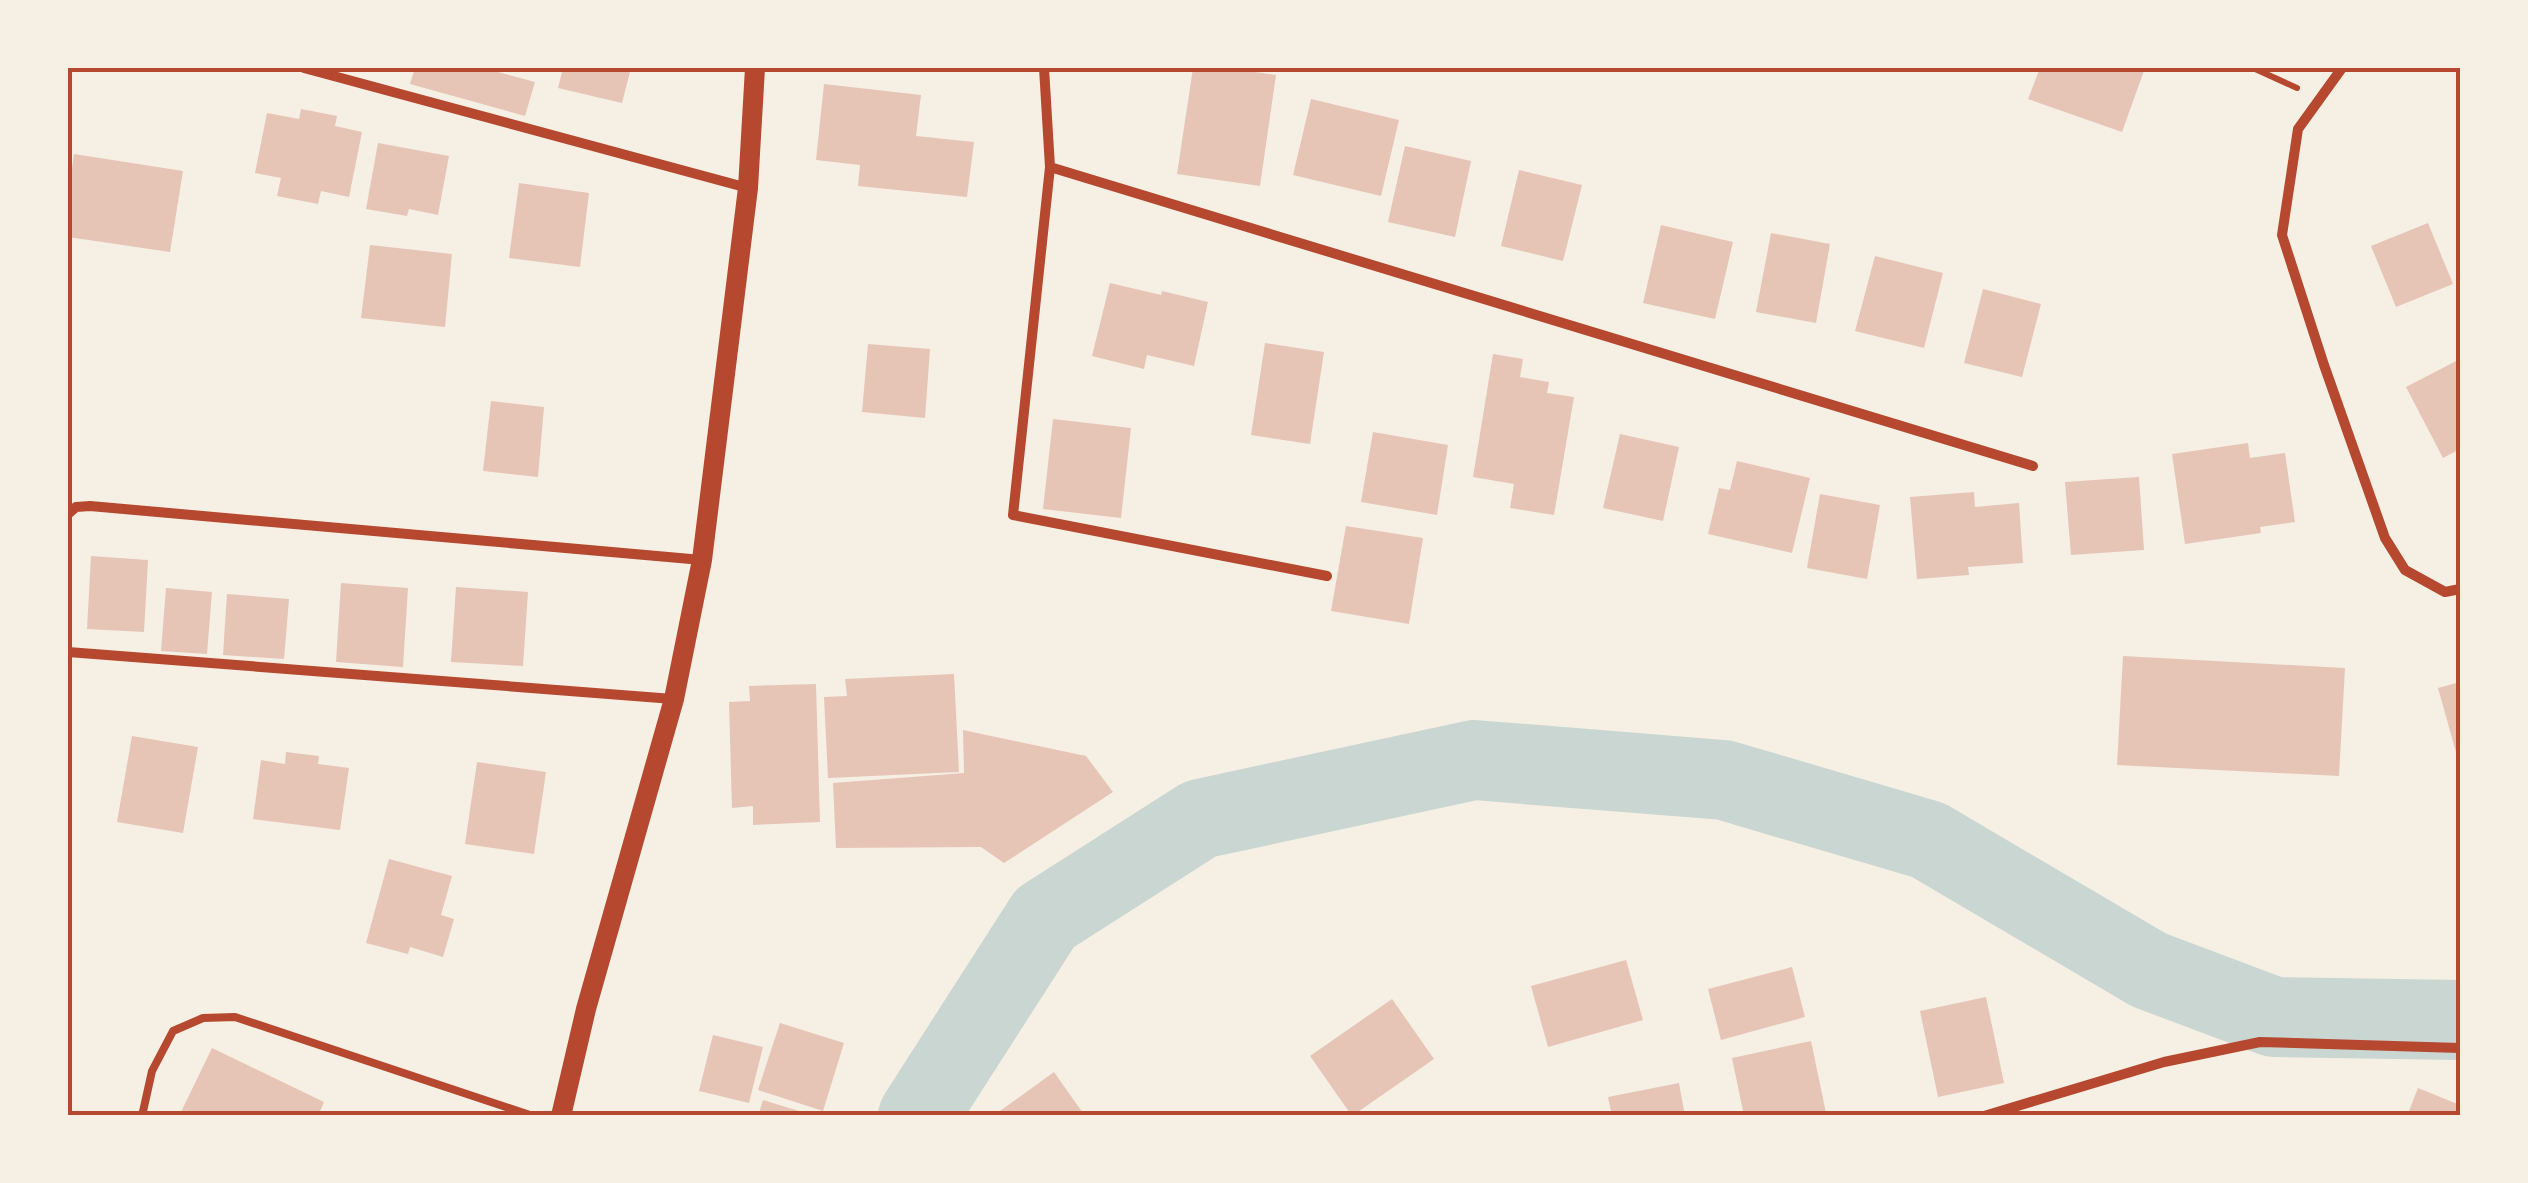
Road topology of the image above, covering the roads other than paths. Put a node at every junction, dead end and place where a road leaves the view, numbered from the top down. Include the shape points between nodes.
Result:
1 (304, 68) edge
2 (755, 68) edge
3 (1044, 68) edge
4 (2342, 68) edge
5 (1050, 167) junction
6 (748, 188) junction
7 (2033, 466) dead end
8 (68, 514) edge
9 (702, 560) junction
10 (1327, 576) dead end
11 (2460, 589) edge
12 (68, 652) edge
13 (674, 700) junction
14 (2460, 1048) edge
15 (142, 1116) edge
16 (533, 1116) edge
17 (558, 1116) edge
18 (1984, 1116) edge

1 - 6 street
2 - 6 main road
3 - 5 street
4 - 11 street via 2298,130 2282,235 2386,538 2404,570 2446,592
5 - 7 street
5 - 10 street via 1013,515
6 - 9 main road
8 - 9 street via 90,506
9 - 13 main road
12 - 13 street
13 - 17 main road
14 - 18 street via 2260,1042 2164,1062
15 - 16 lane via 152,1071 173,1030 202,1018 235,1018

